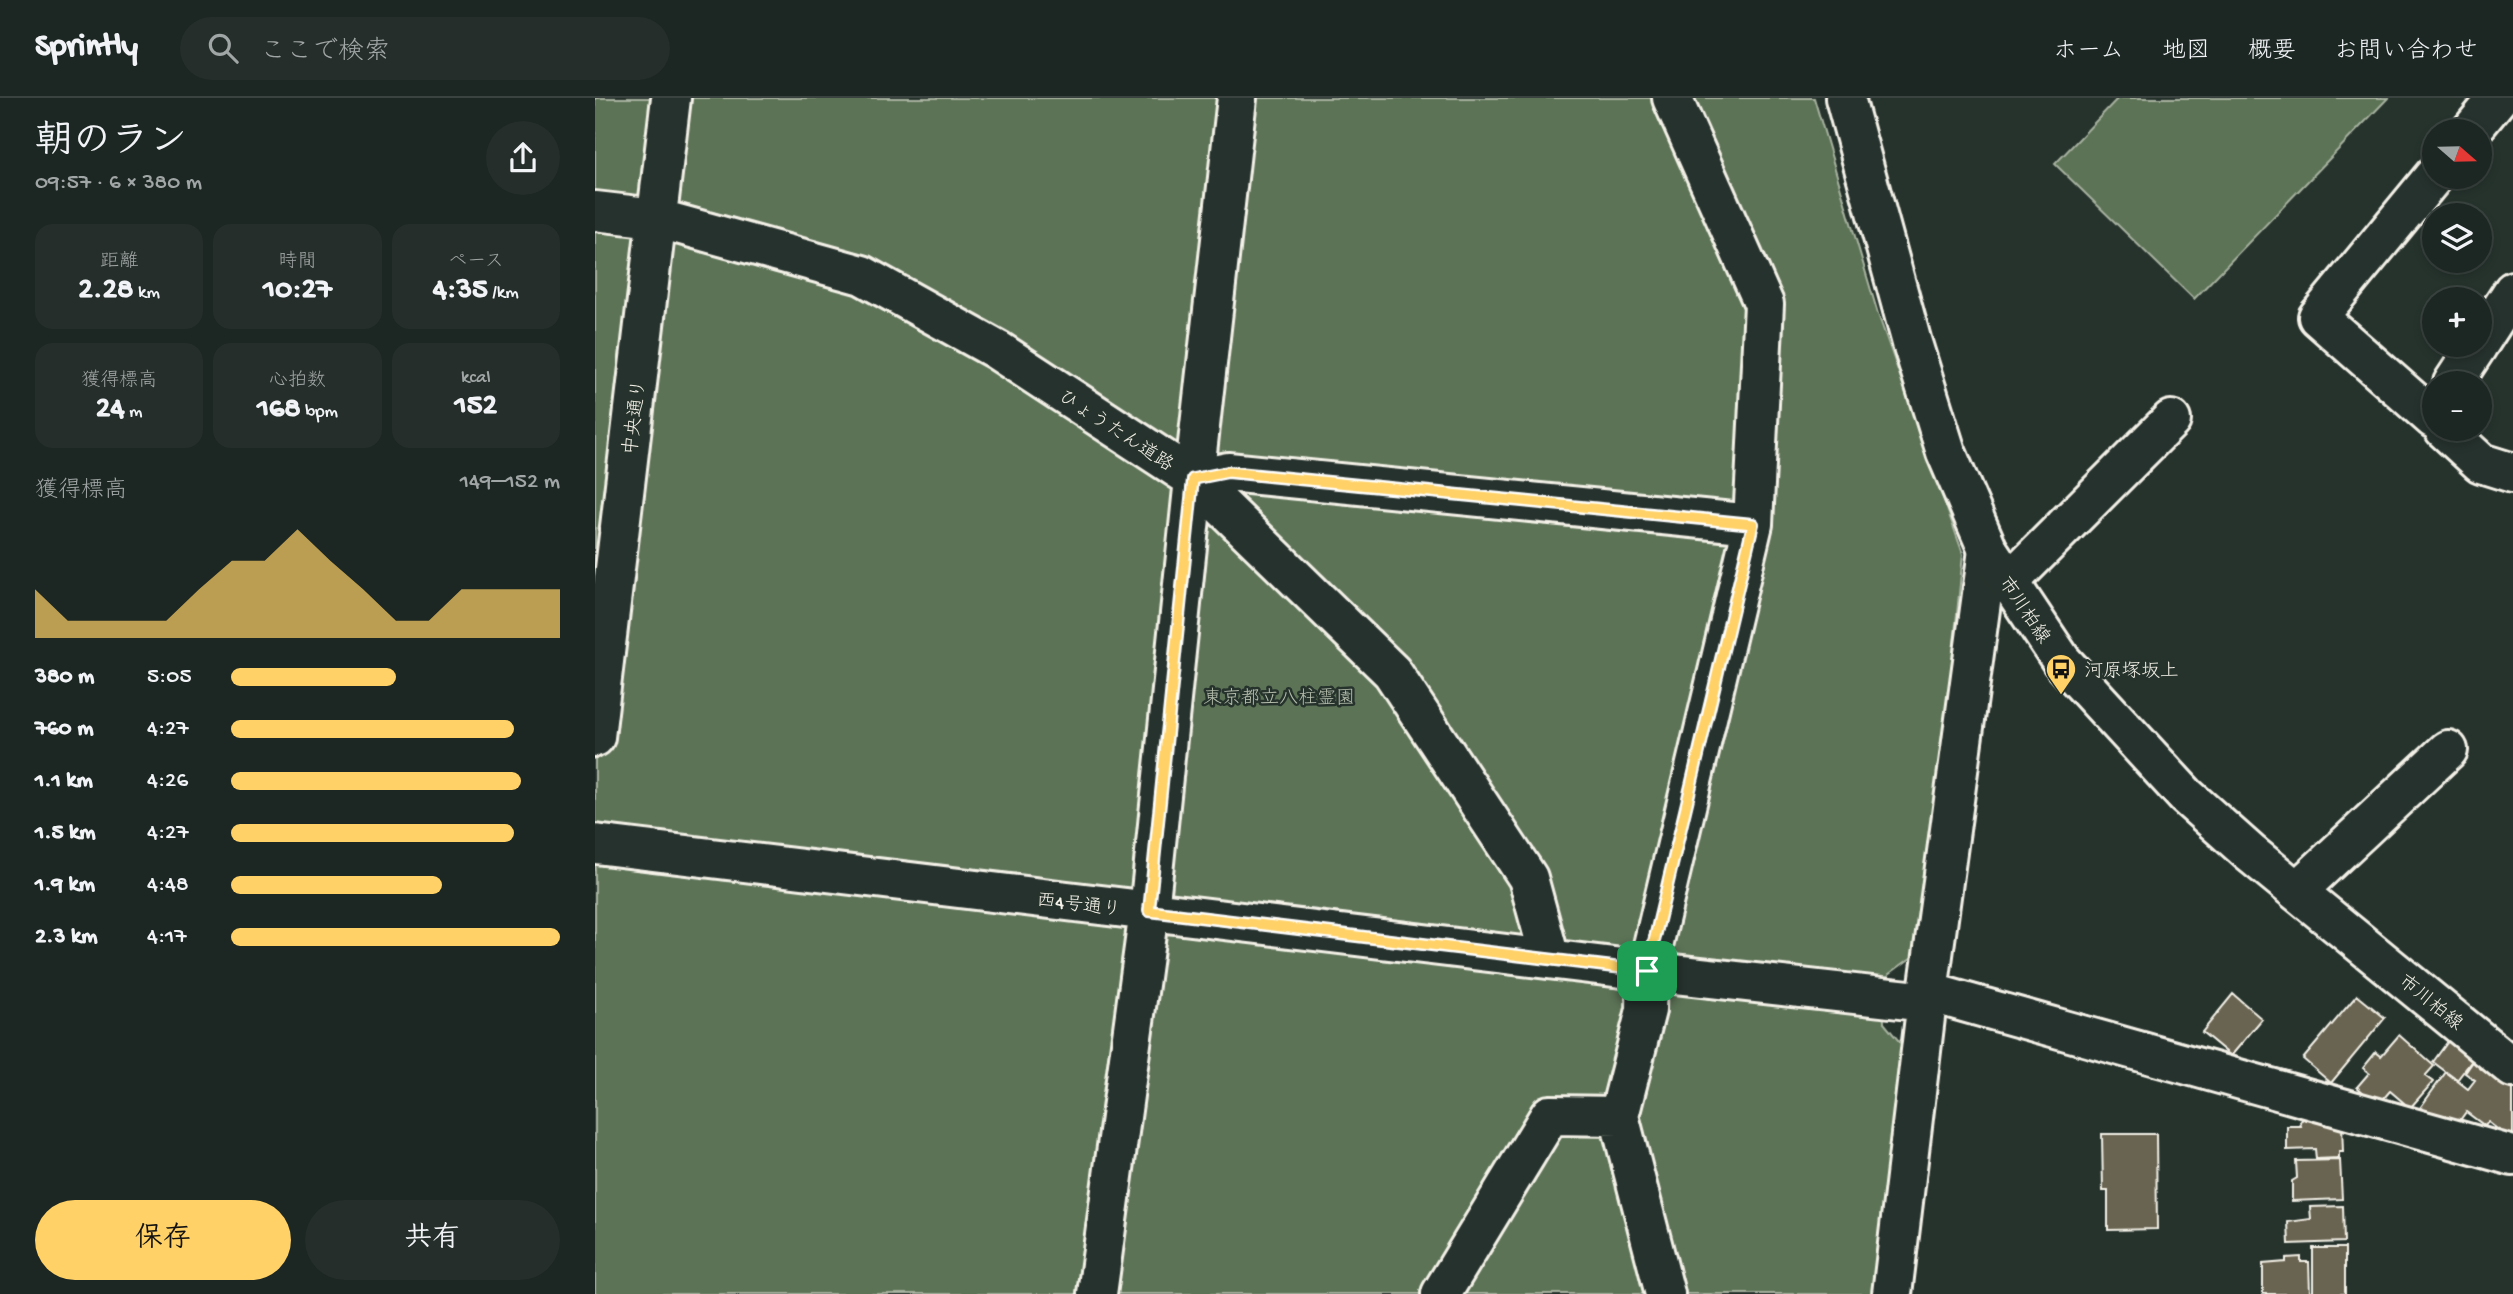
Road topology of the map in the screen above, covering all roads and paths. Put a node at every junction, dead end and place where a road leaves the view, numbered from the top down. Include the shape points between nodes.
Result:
1 (671, 98) edge
2 (1237, 98) edge
3 (1672, 98) edge
4 (1845, 98) edge
5 (2498, 98) edge
6 (2481, 119) edge
7 (2423, 189) edge
8 (595, 211) edge
9 (656, 218) junction
10 (2513, 291) edge
11 (2492, 323) edge
12 (2422, 407) edge
13 (2171, 420) dead end
14 (2458, 441) edge
15 (2513, 473) edge
16 (1193, 479) junction
17 (1753, 524) junction
18 (1988, 550) junction
19 (2008, 583) junction
20 (595, 737) edge
21 (2448, 750) dead end
22 (595, 844) edge
23 (2297, 891) junction
24 (1149, 911) junction
25 (1550, 959) junction
26 (1647, 971) junction
27 (1928, 997) junction
28 (2513, 1068) edge
29 (1619, 1116) junction
30 (2513, 1156) edge
31 (1097, 1294) edge
32 (1441, 1294) edge
33 (1665, 1294) edge
34 (1892, 1294) edge

1 - 9 street, 中央通り
2 - 16 street
3 - 17 street via 1764,304
4 - 18 street, 市川柏線 via 1946,452
5 - 6 street
7 - 12 street via 2318,317
8 - 9 street, ひょうたん道路
9 - 16 street, ひょうたん道路 via 862,275 997,349
9 - 20 street, 中央通り
10 - 11 street
13 - 19 street
14 - 15 street via 2481,463
16 - 17 street via 1228,472
16 - 24 street
16 - 25 street, ひょうたん道路 via 1392,671 1528,878
17 - 26 street
18 - 19 street, 市川柏線
18 - 27 street
19 - 23 street, 市川柏線 via 2061,660 2127,734 2186,796
21 - 23 street
22 - 24 street, 西4号通り
23 - 28 street, 市川柏線
24 - 25 street, 西4号通り
24 - 31 street
25 - 26 street, 西4号通り
26 - 27 street, 西4号通り
26 - 29 street via 1646,1010
27 - 30 street, 西4号通り
27 - 34 street
29 - 32 street via 1550,1115
29 - 33 street

